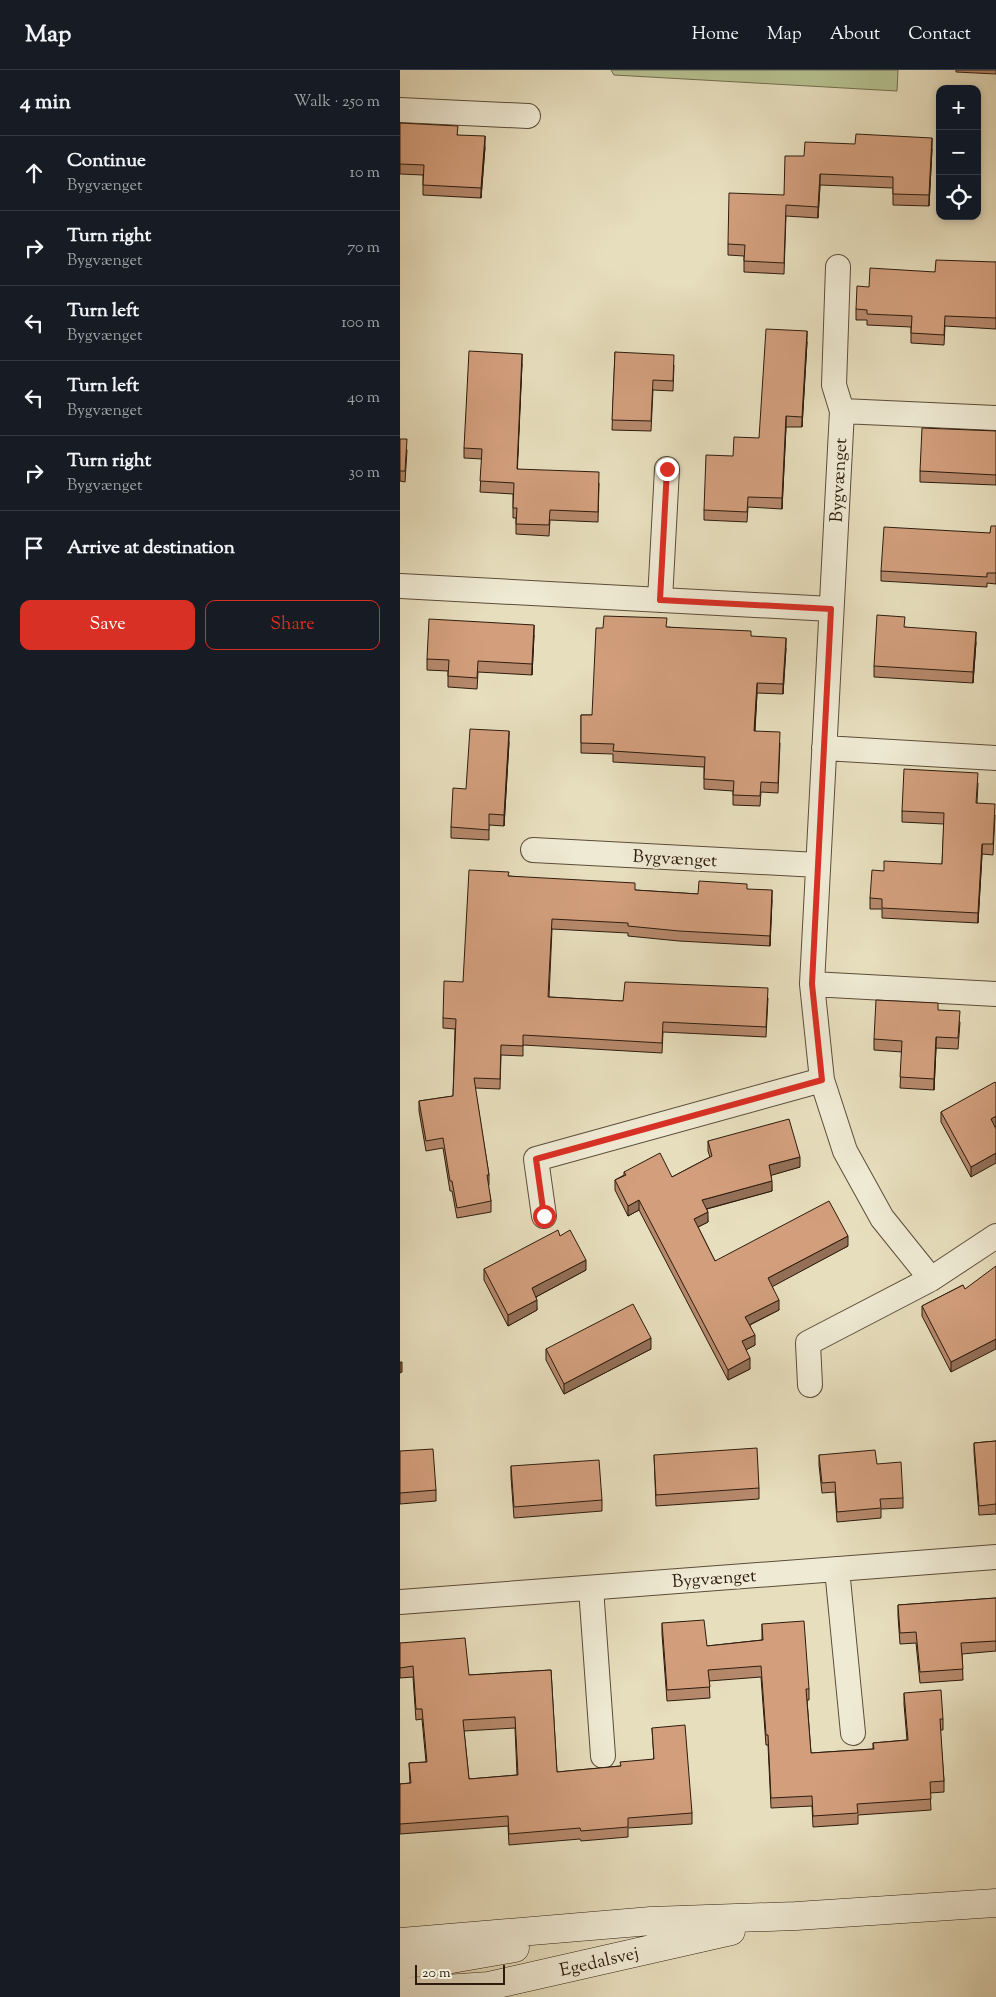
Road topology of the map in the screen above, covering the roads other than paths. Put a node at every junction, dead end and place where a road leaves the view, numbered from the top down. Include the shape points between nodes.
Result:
1 (400, 110) edge
2 (528, 116) dead end
3 (838, 267) dead end
4 (842, 411) junction
5 (996, 418) edge
6 (667, 469) dead end
7 (400, 586) edge
8 (660, 600) junction
9 (831, 609) junction
10 (824, 748) junction
11 (996, 758) edge
12 (533, 850) dead end
13 (818, 865) junction
14 (812, 984) junction
15 (996, 994) edge
16 (822, 1080) junction
17 (544, 1216) dead end
18 (996, 1236) edge
19 (931, 1278) junction
20 (810, 1385) dead end
21 (996, 1557) edge
22 (837, 1569) junction
23 (591, 1588) junction
24 (400, 1602) edge
25 (853, 1733) dead end
26 (604, 1756) dead end
27 (996, 1903) edge
28 (796, 1916) junction
29 (568, 1928) junction
30 (400, 1942) edge
31 (400, 1964) edge
32 (400, 1992) edge

1 - 2 street
3 - 4 street, Bygvænget via 834,385
4 - 5 street
4 - 9 street, Bygvænget
6 - 8 street
7 - 8 street
8 - 9 street
9 - 10 street, Bygvænget
10 - 11 street
10 - 13 street, Bygvænget
12 - 13 street, Bygvænget
13 - 14 street, Bygvænget
14 - 15 street
14 - 16 street, Bygvænget
16 - 17 street via 536,1159
16 - 19 street, Bygvænget via 845,1151 882,1218
18 - 19 street
19 - 20 street via 808,1343
21 - 22 street, Bygvænget
22 - 23 street, Bygvænget
22 - 25 street
23 - 24 street, Bygvænget
23 - 26 street
27 - 28 street, Egedalsvej
28 - 29 street, Egedalsvej via 651,1921
28 - 32 street, Egedalsvej via 489,1986
29 - 30 street, Egedalsvej
29 - 31 street via 508,1950

